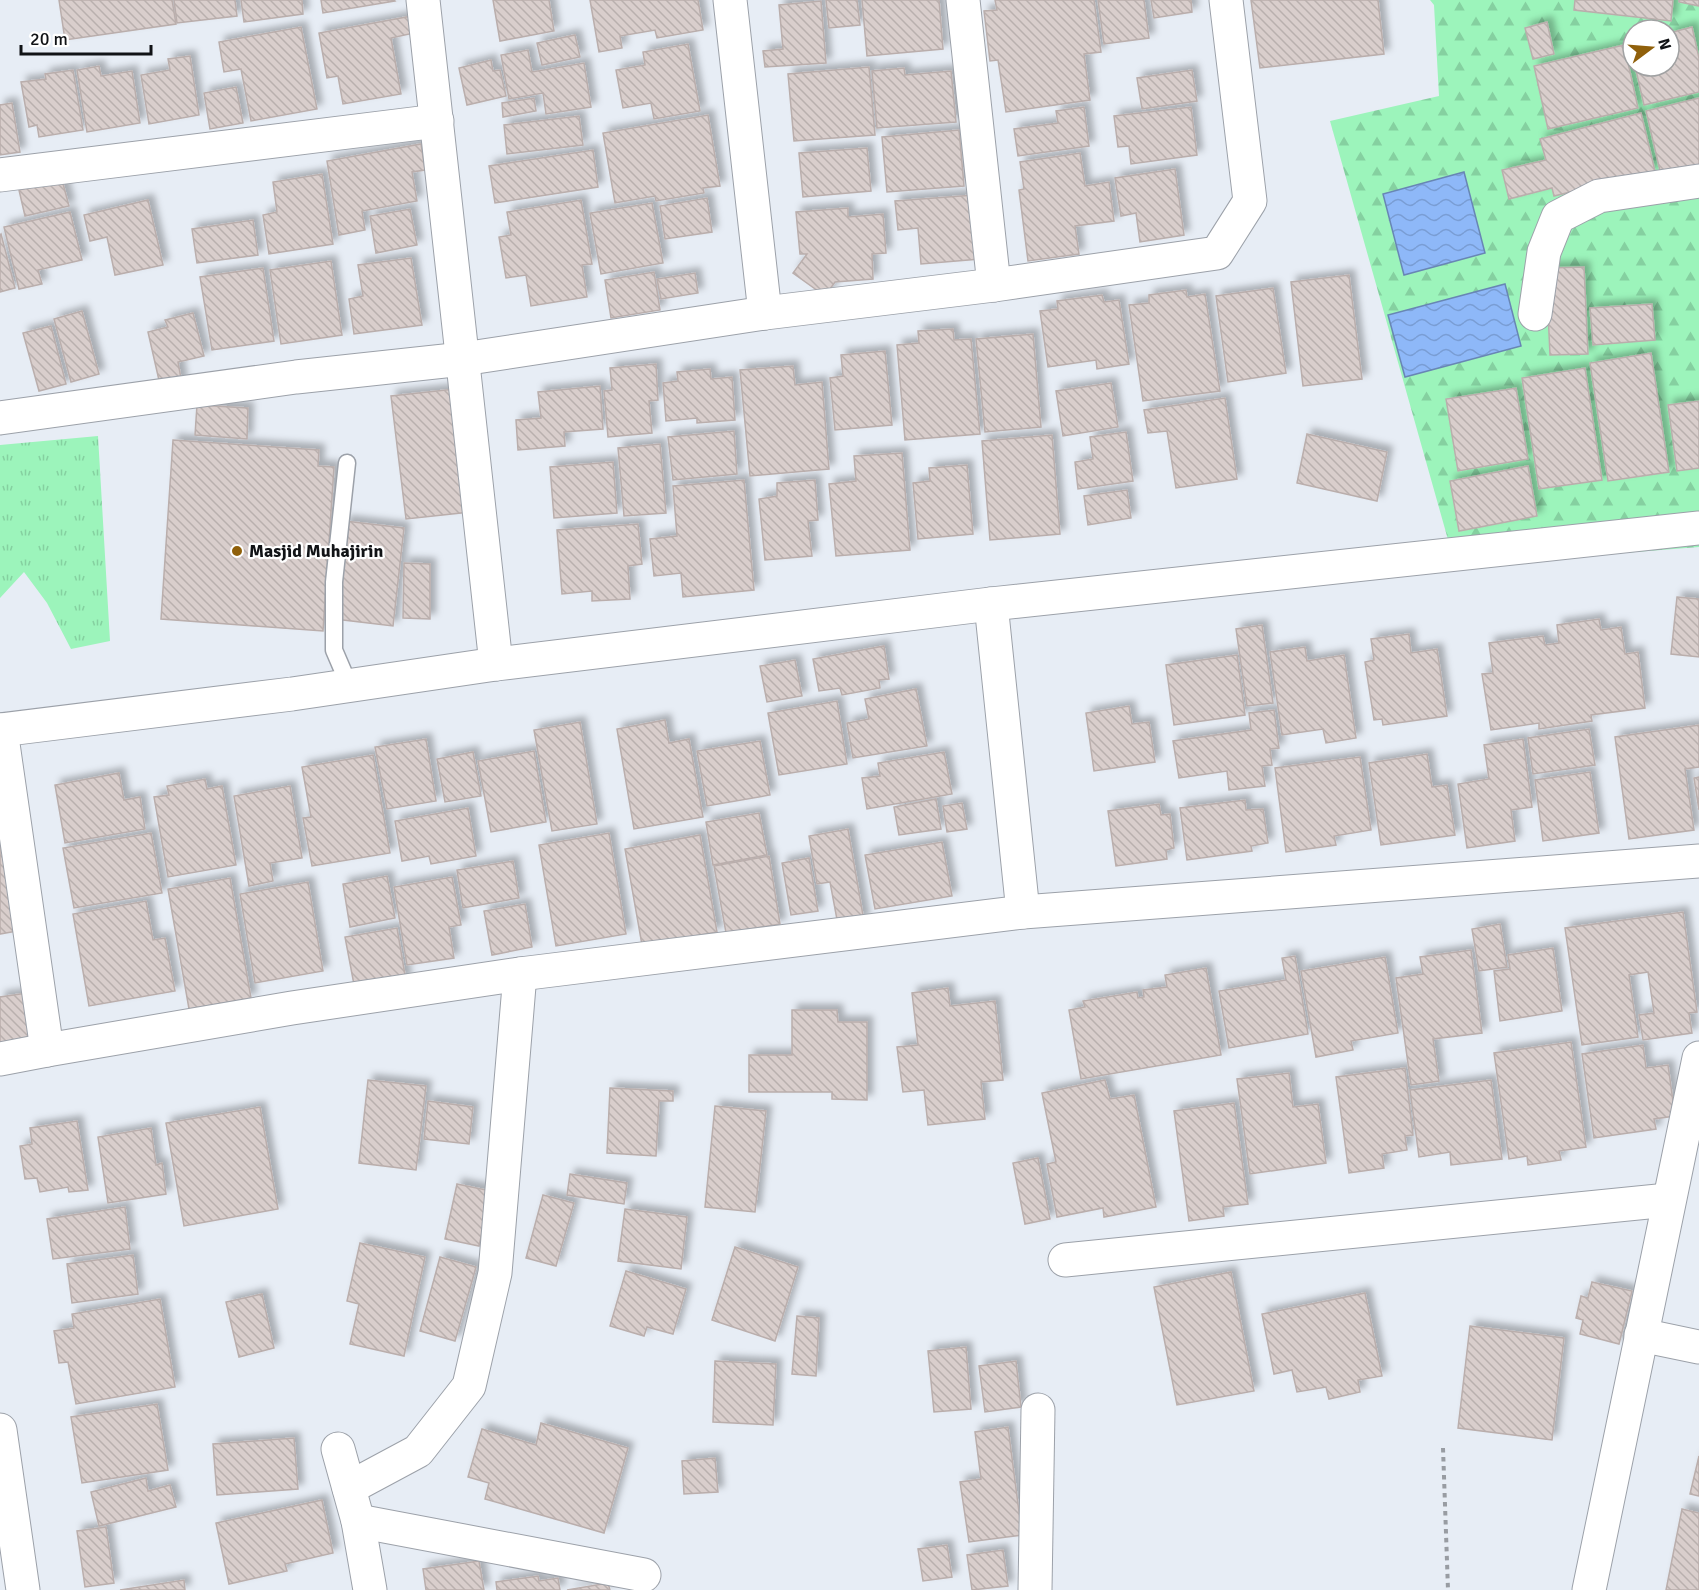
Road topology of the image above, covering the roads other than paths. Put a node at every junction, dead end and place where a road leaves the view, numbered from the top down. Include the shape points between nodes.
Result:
1 (423, 0) edge
2 (730, 0) edge
3 (963, 0) edge
4 (1226, 0) edge
5 (436, 121) junction
6 (0, 176) edge
7 (1699, 181) edge
8 (994, 285) junction
9 (765, 313) junction
10 (1535, 314) dead end
11 (463, 359) junction
12 (0, 418) edge
13 (347, 463) dead end
14 (1699, 528) edge
15 (991, 604) junction
16 (496, 664) junction
17 (349, 685) junction
18 (1, 730) edge
19 (1699, 861) edge
20 (1023, 912) junction
21 (520, 974) junction
22 (47, 1050) junction
23 (1699, 1058) edge
24 (0, 1059) edge
25 (1668, 1200) junction
26 (1065, 1260) dead end
27 (1641, 1335) junction
28 (1699, 1347) edge
29 (1038, 1410) dead end
30 (0, 1430) edge
31 (338, 1449) dead end
32 (349, 1488) junction
33 (358, 1521) junction
34 (644, 1575) dead end
35 (23, 1590) edge
36 (370, 1590) edge
37 (1035, 1590) edge
38 (1588, 1590) edge

1 - 5 street
2 - 9 street
3 - 8 street
4 - 8 street via 1250,201 1217,253
5 - 6 street
5 - 11 street
7 - 10 street via 1599,196 1558,217 1544,252
8 - 9 street
9 - 11 street
11 - 12 street via 296,377
11 - 16 street
13 - 17 lane via 334,582 334,650
14 - 15 street
15 - 16 street
15 - 20 street
16 - 17 street
17 - 18 street
18 - 22 street
19 - 20 street
20 - 21 street
21 - 22 street
21 - 32 street via 495,1274 469,1386 418,1450
22 - 24 street
23 - 25 street
25 - 26 street
25 - 27 street
27 - 28 street
27 - 38 street
29 - 37 street
30 - 35 street
31 - 32 street
32 - 33 street
33 - 34 street
33 - 36 street

